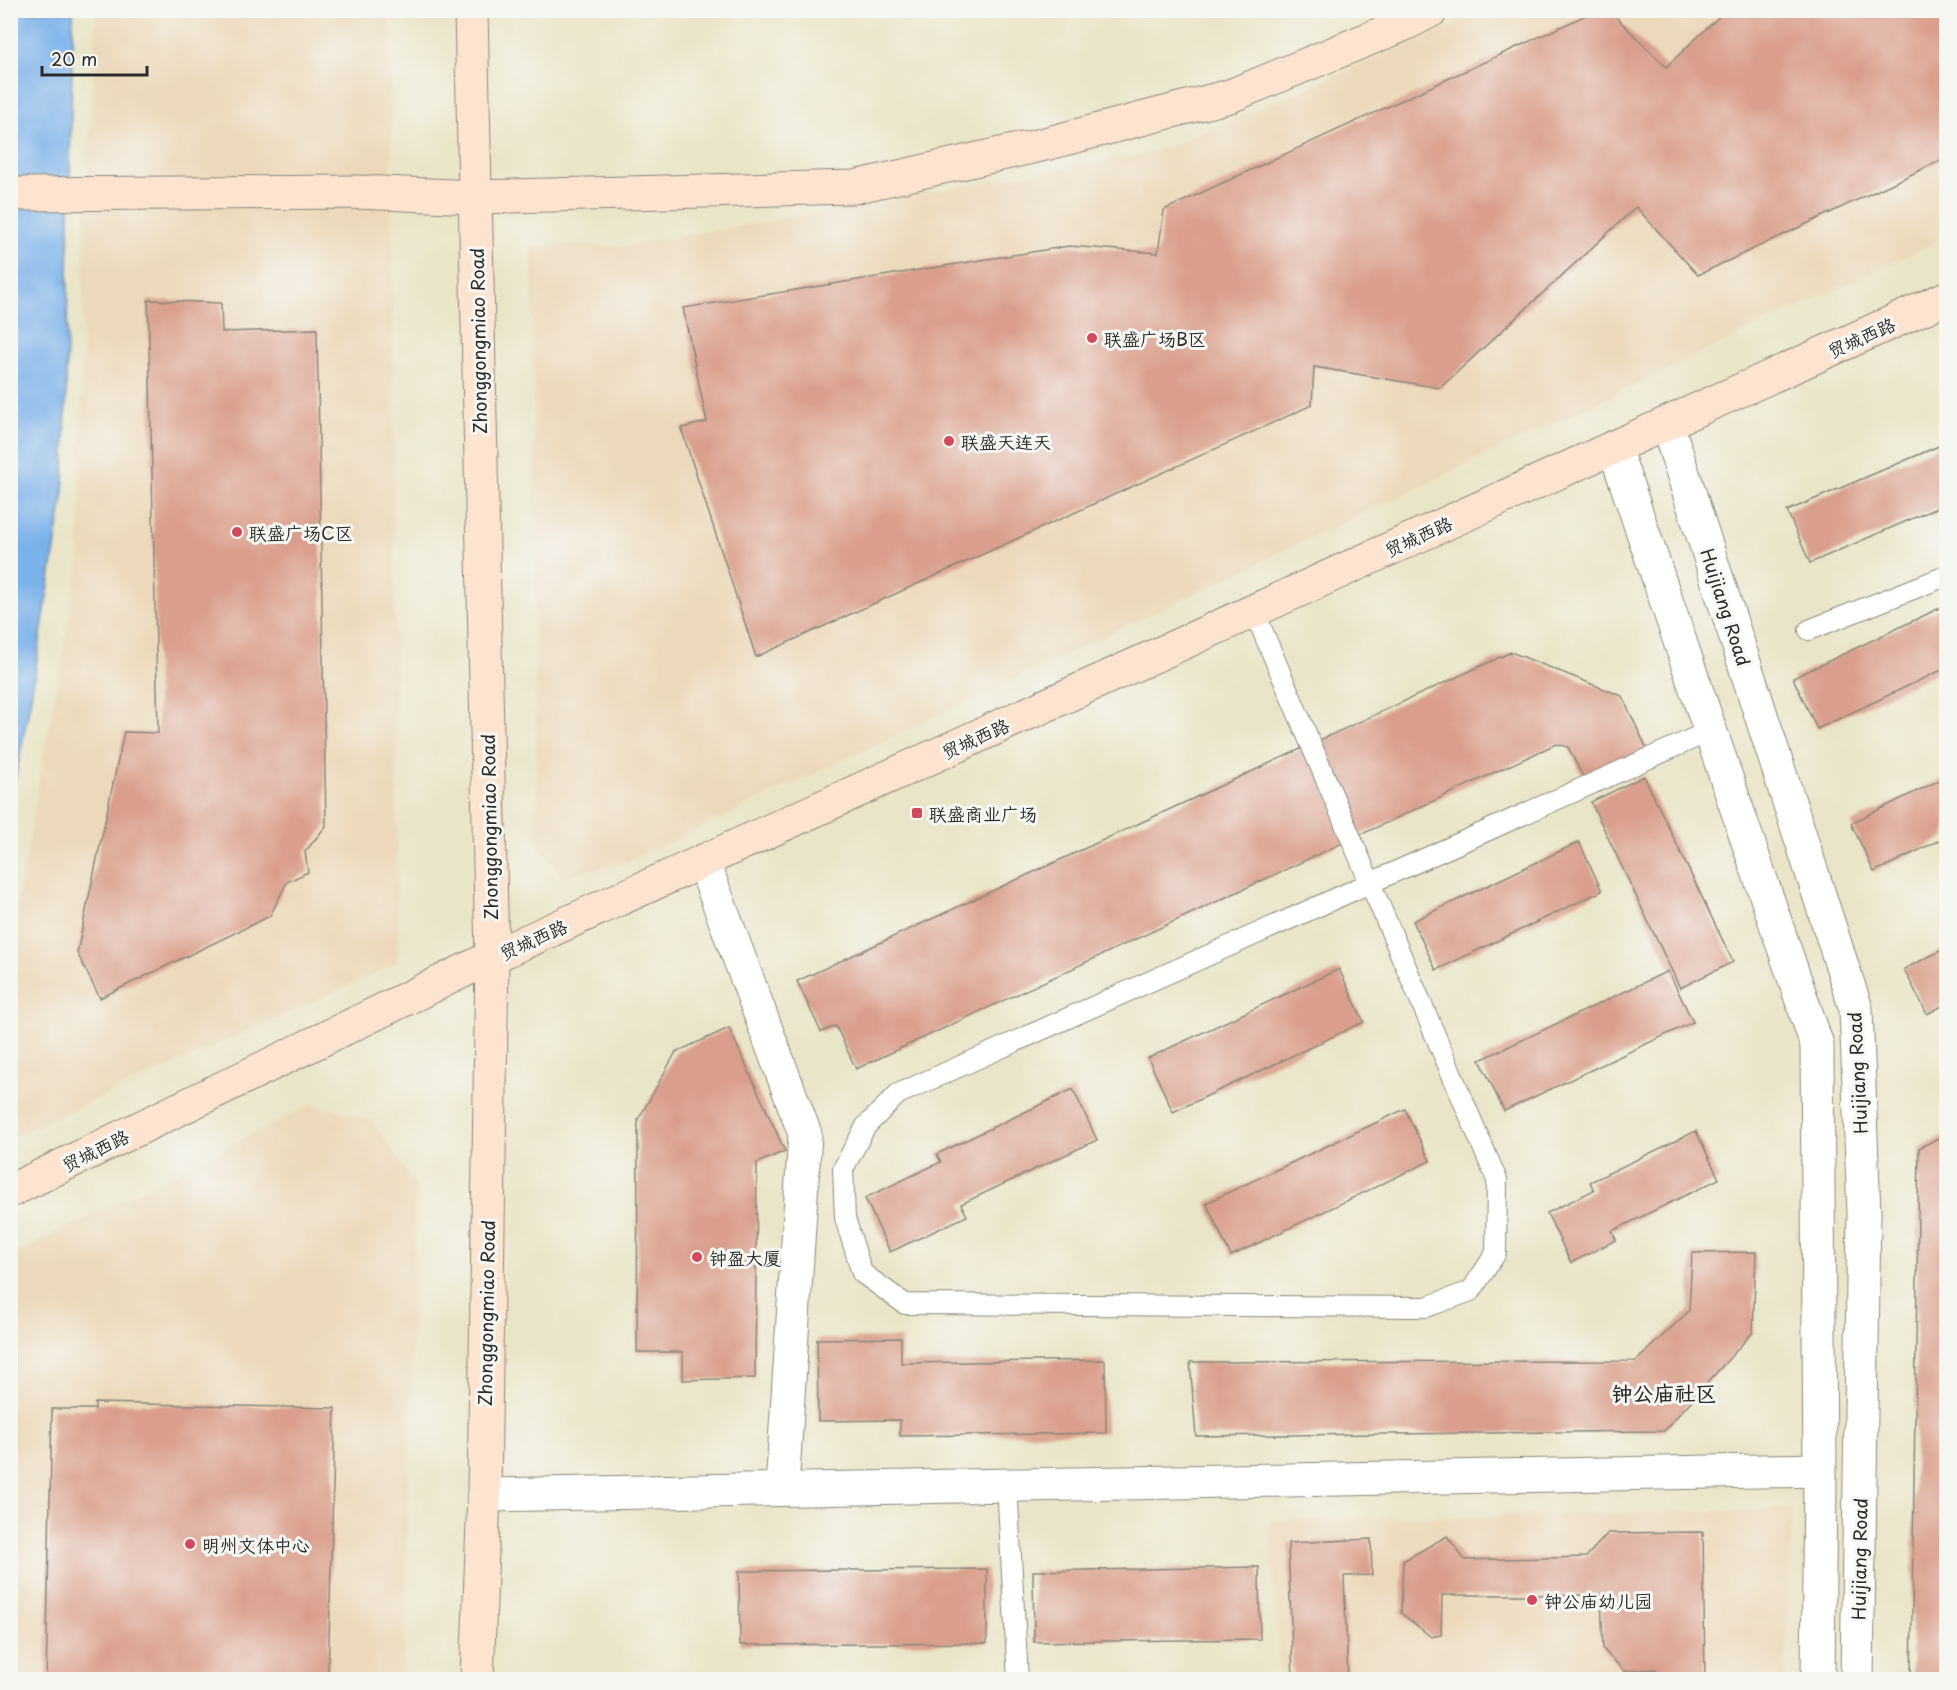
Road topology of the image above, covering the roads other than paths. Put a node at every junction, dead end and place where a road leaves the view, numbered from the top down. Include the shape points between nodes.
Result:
1 (471, 10) edge
2 (1432, 10) edge
3 (10, 194) edge
4 (475, 197) junction
5 (1947, 298) edge
6 (1668, 424) junction
7 (1614, 447) junction
8 (1947, 576) edge
9 (1254, 611) junction
10 (1809, 630) dead end
11 (1710, 731) junction
12 (704, 861) junction
13 (1369, 881) junction
14 (492, 957) junction
15 (14, 1189) edge
16 (1819, 1470) junction
17 (1007, 1485) junction
18 (782, 1489) junction
19 (484, 1495) junction
20 (477, 1680) edge
21 (1018, 1680) edge
22 (1818, 1680) edge
23 (1857, 1680) edge

1 - 4 street, Zhonggongmiao Road
2 - 4 street via 1230,96 1045,144 854,187
3 - 4 street via 358,192
4 - 14 street, Zhonggongmiao Road
5 - 6 street, 贸城西路
6 - 7 street, 贸城西路
6 - 23 street, Huijiang Road via 1856,1009 1864,1214
7 - 9 street, 贸城西路
7 - 11 street
8 - 10 lane
9 - 12 street, 贸城西路
9 - 13 lane
11 - 13 lane
11 - 16 street via 1817,1045
12 - 14 street, 贸城西路
12 - 18 street via 805,1134
13 - 13 lane via 1497,1180 1496,1253 1472,1291 1426,1307 905,1304 862,1273 844,1218 843,1169 866,1126 897,1094
14 - 15 street, 贸城西路
14 - 19 street, Zhonggongmiao Road
16 - 17 street
16 - 22 street
17 - 18 street
17 - 21 lane
18 - 19 street
19 - 20 street, Zhonggongmiao Road

